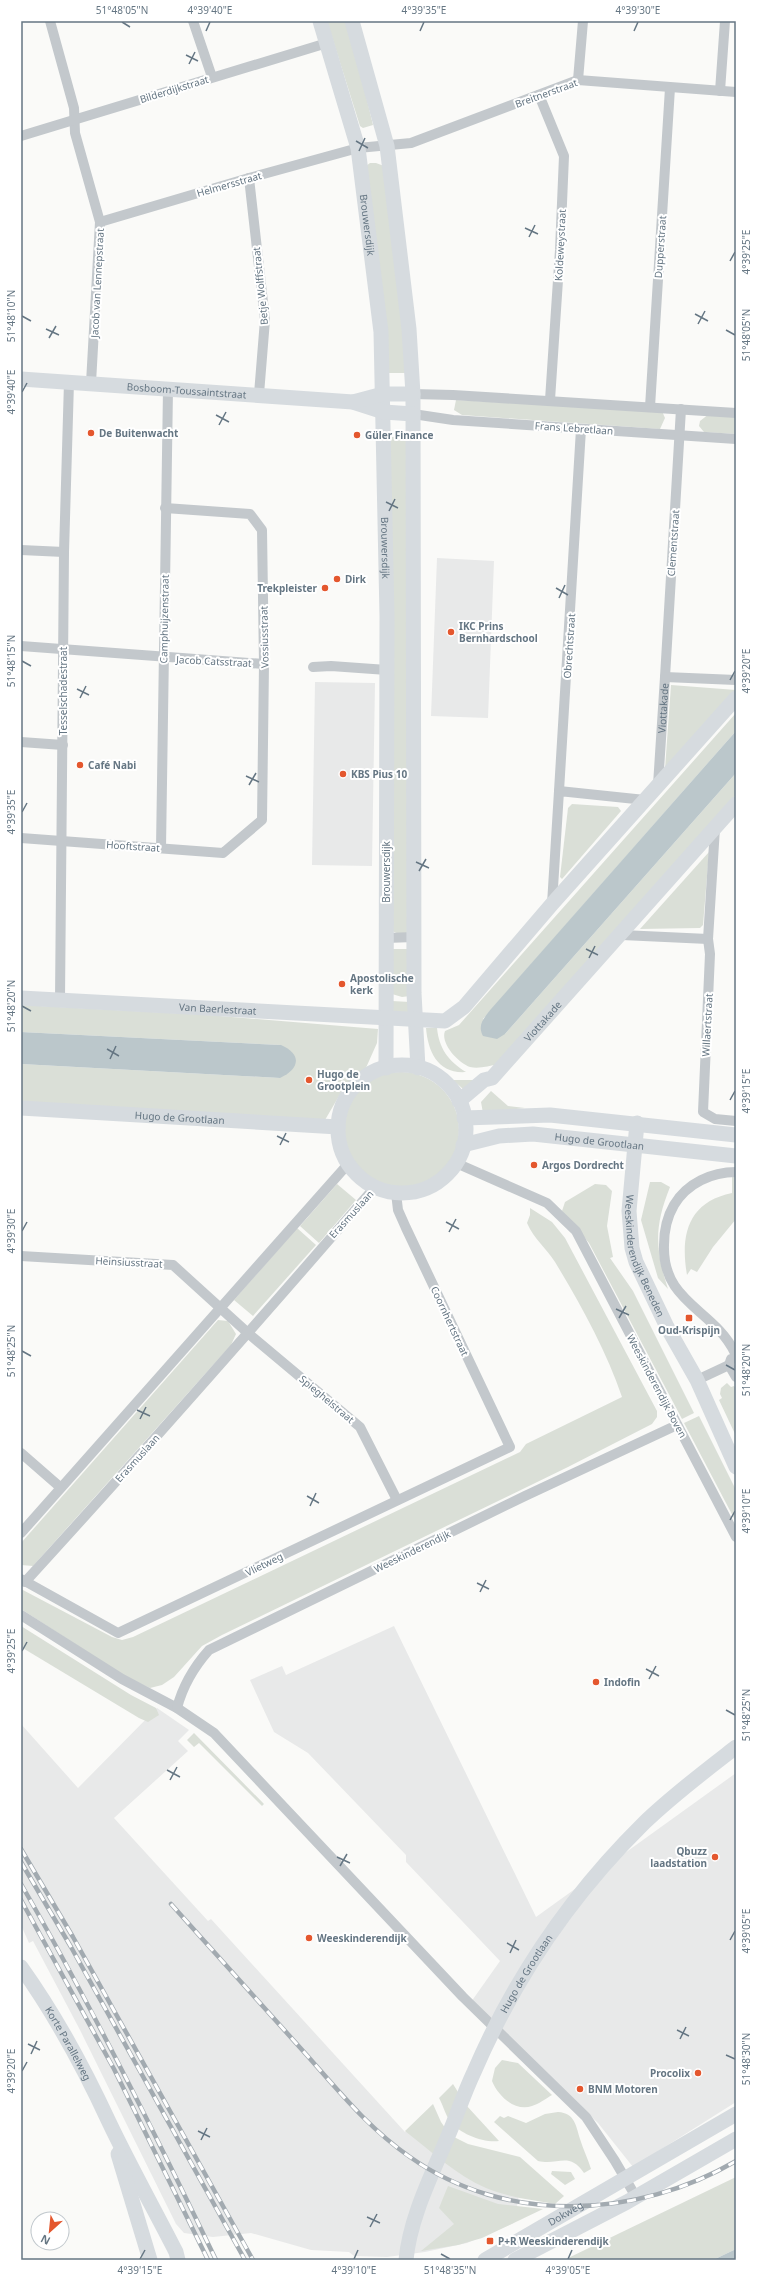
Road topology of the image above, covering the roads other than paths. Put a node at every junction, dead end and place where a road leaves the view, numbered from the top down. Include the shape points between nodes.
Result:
1 (50, 21) edge
2 (193, 21) edge
3 (320, 21) edge
4 (352, 21) edge
5 (583, 21) edge
6 (725, 21) edge
7 (327, 43) junction
8 (212, 77) junction
9 (578, 80) junction
10 (670, 88) junction
11 (720, 91) junction
12 (736, 92) edge
13 (539, 95) junction
14 (75, 119) junction
15 (21, 136) edge
16 (386, 146) junction
17 (358, 148) junction
18 (248, 178) junction
19 (100, 222) junction
20 (21, 379) edge
21 (69, 382) junction
22 (91, 383) junction
23 (168, 389) junction
24 (259, 394) junction
25 (383, 394) junction
26 (413, 394) junction
27 (550, 400) junction
28 (353, 402) junction
29 (650, 407) junction
30 (681, 408) junction
31 (384, 412) junction
32 (736, 413) edge
33 (413, 414) junction
34 (581, 429) junction
35 (680, 435) junction
36 (736, 439) edge
37 (165, 508) junction
38 (21, 550) edge
39 (64, 552) junction
40 (21, 646) edge
41 (63, 650) junction
42 (164, 658) junction
43 (264, 664) junction
44 (313, 667) dead end
45 (387, 670) junction
46 (665, 677) junction
47 (736, 680) edge
48 (736, 698) edge
49 (21, 742) edge
50 (63, 746) junction
51 (658, 786) junction
52 (559, 791) junction
53 (645, 800) junction
54 (733, 811) edge
55 (715, 828) junction
56 (21, 838) edge
57 (240, 839) joint
58 (62, 842) junction
59 (161, 848) junction
60 (552, 904) junction
61 (622, 934) junction
62 (414, 937) junction
63 (386, 938) junction
64 (708, 939) junction
65 (21, 998) edge
66 (60, 1000) junction
67 (388, 1019) junction
68 (415, 1020) junction
69 (386, 1068) junction
70 (418, 1068) junction
71 (459, 1101) junction
72 (21, 1108) edge
73 (464, 1118) junction
74 (736, 1121) edge
75 (637, 1123) junction
76 (338, 1127) junction
77 (736, 1135) edge
78 (635, 1144) junction
79 (463, 1145) junction
80 (736, 1156) edge
81 (456, 1162) junction
82 (348, 1164) junction
83 (736, 1172) edge
84 (375, 1187) junction
85 (396, 1193) junction
86 (21, 1256) edge
87 (220, 1308) junction
88 (249, 1334) junction
89 (735, 1353) edge
90 (729, 1365) junction
91 (736, 1377) edge
92 (697, 1380) junction
93 (677, 1425) junction
94 (510, 1447) joint
95 (21, 1453) edge
96 (736, 1467) edge
97 (60, 1487) junction
98 (397, 1500) junction
99 (21, 1533) edge
100 (736, 1537) edge
101 (23, 1580) edge
102 (21, 1615) edge
103 (177, 1708) junction
104 (736, 1747) edge
105 (21, 1967) edge
106 (736, 2114) edge
107 (110, 2123) junction
108 (736, 2139) edge
109 (625, 2179) junction
110 (636, 2197) junction
111 (150, 2260) edge
112 (178, 2260) edge
113 (406, 2260) edge
114 (485, 2260) edge
115 (515, 2260) edge

1 - 14 street, Jacob van Lennepstraat
2 - 8 street
3 - 7 street, Brouwersdijk
4 - 16 street
5 - 9 street
6 - 11 street
7 - 8 street, Bilderdijkstraat
7 - 17 street, Brouwersdijk
8 - 14 street, Bilderdijkstraat
9 - 10 street, Breitnerstraat
9 - 13 street, Breitnerstraat
10 - 11 street, Breitnerstraat
10 - 29 street, Dupperstraat
11 - 12 street, Breitnerstraat
13 - 16 street, Breitnerstraat via 411,143
13 - 27 street, Koldeweystraat via 564,156
14 - 15 street, Bilderdijkstraat
14 - 19 street, Jacob van Lennepstraat via 75,133
16 - 17 street, Breitnerstraat
16 - 26 street via 409,329
17 - 18 street, Helmersstraat
17 - 25 street, Brouwersdijk via 382,332
18 - 19 street, Helmersstraat
18 - 24 street, Betje Wolffstraat via 266,320
19 - 22 street, Jacob van Lennepstraat
20 - 21 street, Bosboom-Toussaintstraat
21 - 22 street, Bosboom-Toussaintstraat
21 - 39 street, Tesselschadestraat
22 - 23 street, Bosboom-Toussaintstraat
23 - 24 street, Bosboom-Toussaintstraat
23 - 37 street, Camphuijzenstraat
24 - 28 street, Bosboom-Toussaintstraat
25 - 26 street, Bosboom-Toussaintstraat
25 - 28 street, Bosboom-Toussaintstraat
25 - 31 street, Brouwersdijk
26 - 27 street
26 - 33 street
27 - 29 street
28 - 31 street, Bosboom-Toussaintstraat
29 - 30 street
30 - 32 street
30 - 35 street, Clementstraat
31 - 33 street, Bosboom-Toussaintstraat
31 - 45 street, Brouwersdijk
33 - 34 street, Frans Lebretlaan via 453,420
33 - 62 street
34 - 35 street, Frans Lebretlaan
34 - 52 street, Obrechtstraat
35 - 36 street, Frans Lebretlaan
35 - 46 street, Clementstraat
37 - 42 street, Camphuijzenstraat
37 - 43 street, Vossiusstraat via 250,514 262,530
38 - 39 street
39 - 41 street, Tesselschadestraat
40 - 41 street, Jacob Catsstraat
41 - 42 street, Jacob Catsstraat
41 - 50 street, Tesselschadestraat
42 - 43 street, Jacob Catsstraat
42 - 59 street, Camphuijzenstraat
43 - 57 street, Vossiusstraat via 262,820
44 - 45 street
45 - 63 street, Brouwersdijk
46 - 47 street, Viottakade
46 - 51 street, Viottakade
48 - 51 street
49 - 50 street
50 - 58 street, Tesselschadestraat
51 - 53 street
52 - 53 street
52 - 60 street
53 - 60 street
54 - 55 street, Viottakade
55 - 61 street, Viottakade
55 - 64 street
56 - 58 street, Hooftstraat
57 - 59 street, Hooftstraat via 223,853
58 - 59 street, Hooftstraat
58 - 66 street, Tesselschadestraat
60 - 68 street via 464,1007 445,1021
61 - 64 street
61 - 71 street, Viottakade via 492,1078 484,1080
62 - 63 street
62 - 68 street
63 - 67 street, Brouwersdijk
64 - 74 street, Willaertstraat via 710,954 703,1112 716,1118
65 - 66 street, Van Baerlestraat
66 - 67 street, Van Baerlestraat
67 - 68 street, Van Baerlestraat
67 - 69 street, Brouwersdijk
68 - 70 street
69 - 70 street
69 - 76 street via 368,1075 351,1091 343,1104
70 - 71 street via 443,1081
71 - 73 street
72 - 76 street, Hugo de Grootlaan
73 - 75 street, Hugo de Grootlaan via 550,1115
73 - 79 street
75 - 77 street, Hugo de Grootlaan
75 - 78 street, Weeskinderendijk Beneden
76 - 82 street via 341,1147
78 - 79 street, Hugo de Grootlaan via 533,1134 499,1136
78 - 80 street, Hugo de Grootlaan
78 - 92 street, Weeskinderendijk Beneden via 629,1211 632,1248 644,1282
79 - 81 street
81 - 85 street via 446,1175 434,1184 420,1190
81 - 93 street, Weeskinderendijk Boven via 547,1203 576,1231
82 - 84 street
82 - 87 street
83 - 89 street via 712,1175 700,1181 676,1201 668,1217 664,1252 669,1278 678,1293 719,1328 728,1338
84 - 85 street
84 - 88 street, Erasmuslaan
85 - 94 street, Coornhertstraat via 398,1210 406,1228
86 - 87 street, Heinsiusstraat via 173,1265
87 - 88 street
87 - 97 street
88 - 98 street, Spieghelstraat via 360,1427
88 - 101 street, Erasmuslaan
89 - 90 street
90 - 91 street
90 - 92 street
92 - 96 street, Weeskinderendijk Beneden
93 - 100 street, Weeskinderendijk Boven
93 - 103 street, Weeskinderendijk via 209,1650 190,1674
94 - 98 street, Vlietweg
95 - 97 street
97 - 99 street
98 - 101 street, Vlietweg via 118,1633
102 - 103 street via 122,1679
103 - 109 street via 214,1733 463,1996 586,2117
104 - 113 street, Hugo de Grootlaan via 688,1783 617,1850 556,1925 523,1976 474,2072 421,2202 407,2248
105 - 107 street, Korte Parallelweg via 85,2070
106 - 109 street, Dokweg
107 - 111 street, Korte Parallelweg
107 - 112 street, Korte Parallelweg
108 - 110 street, Dokweg
109 - 110 street
109 - 114 street, Dokweg
110 - 115 street, Dokweg

